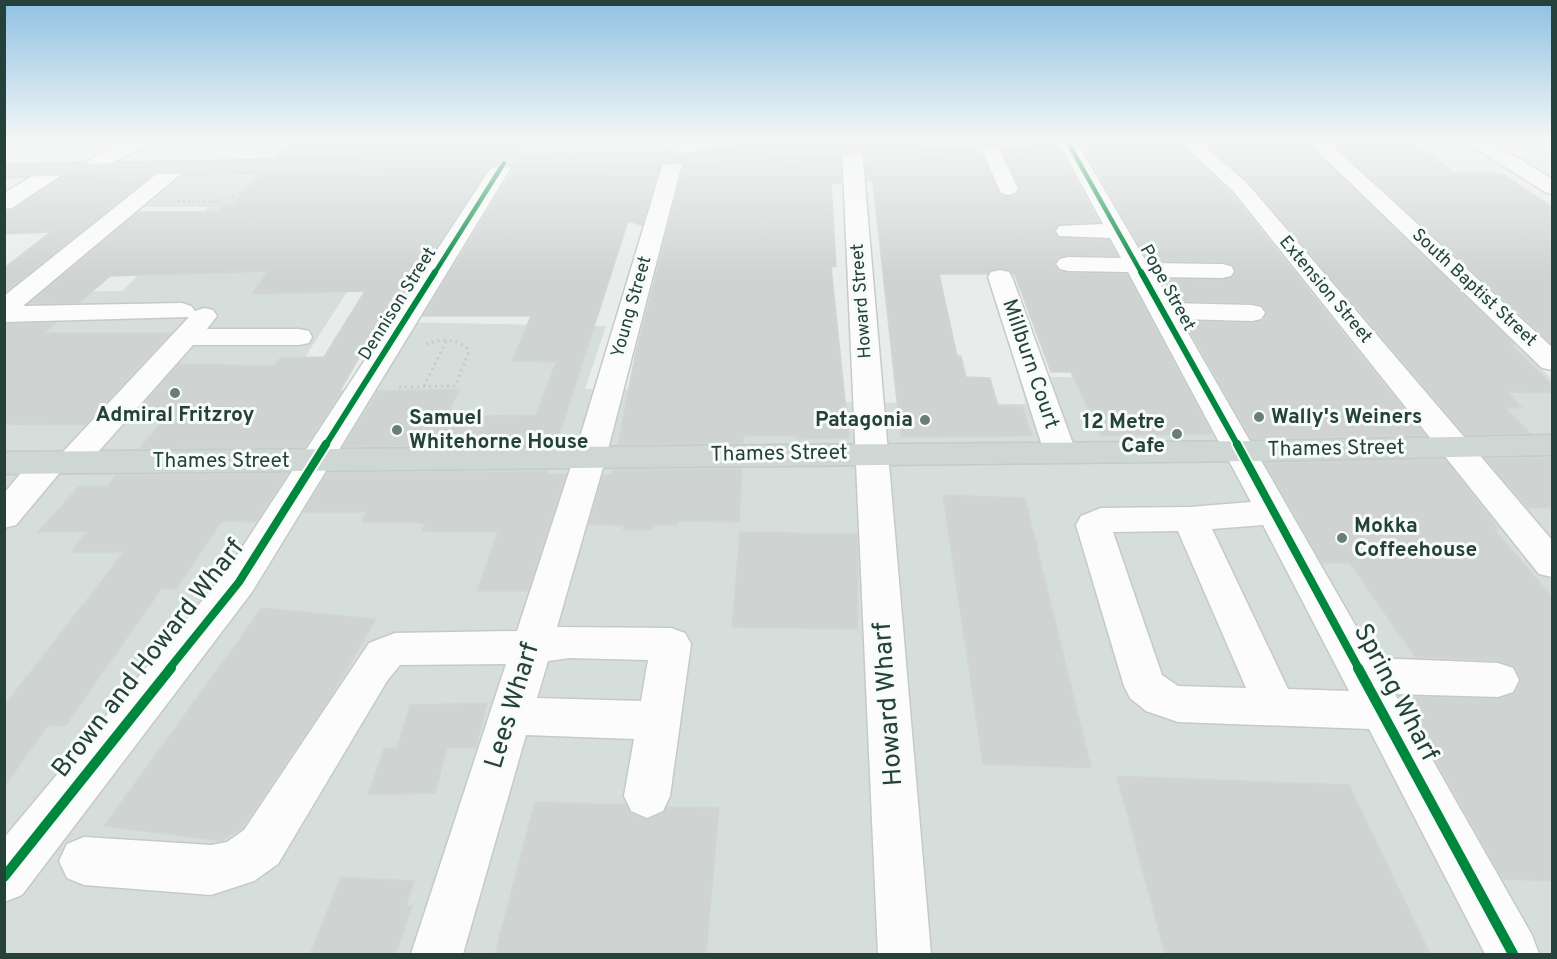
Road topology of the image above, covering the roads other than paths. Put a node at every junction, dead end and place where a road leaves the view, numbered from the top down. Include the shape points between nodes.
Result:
1 (31, 186) edge
2 (154, 186) edge
3 (490, 186) edge
4 (673, 186) edge
5 (842, 186) edge
6 (1007, 186) edge
7 (1092, 186) edge
8 (1239, 186) edge
9 (1364, 186) edge
10 (1008, 189) dead end
11 (4, 203) edge
12 (1067, 231) dead end
13 (1118, 231) junction
14 (1066, 259) dead end
15 (1136, 263) junction
16 (1222, 271) dead end
17 (1000, 277) dead end
18 (4, 309) edge
19 (1162, 311) junction
20 (1252, 313) dead end
21 (4, 314) edge
22 (190, 321) junction
23 (298, 337) dead end
24 (1552, 362) edge
25 (1454, 446) junction
26 (1552, 446) edge
27 (1241, 451) junction
28 (1060, 452) junction
29 (873, 453) junction
30 (590, 457) junction
31 (318, 460) junction
32 (61, 462) junction
33 (4, 463) edge
34 (1272, 512) junction
35 (4, 516) edge
36 (1190, 519) junction
37 (1552, 564) edge
38 (531, 647) junction
39 (1498, 680) dead end
40 (1372, 693) junction
41 (1276, 708) junction
42 (510, 716) junction
43 (659, 721) junction
44 (647, 796) dead end
45 (84, 861) dead end
46 (4, 877) edge
47 (437, 954) edge
48 (905, 954) edge
49 (1513, 954) edge

1 - 11 street
2 - 18 street
3 - 31 street, Dennison Street
4 - 30 street, Young Street
5 - 29 street, Howard Street
6 - 10 street
7 - 13 street, Pope Street
8 - 25 street, Extension Street
9 - 24 street, South Baptist Street
12 - 13 street
13 - 15 street, Pope Street
14 - 15 street
15 - 16 street
15 - 19 street, Pope Street
17 - 28 street, Millburn Court
19 - 20 street
19 - 27 street, Pope Street
21 - 22 street
22 - 23 street
22 - 32 street
25 - 26 main road, Thames Street
25 - 27 main road, Thames Street
25 - 37 street, Extension Street
27 - 28 main road, Thames Street
27 - 34 street, Spring Wharf
28 - 29 main road, Thames Street
29 - 30 main road, Thames Street
29 - 48 street, Howard Wharf
30 - 31 main road, Thames Street
30 - 38 street, Lees Wharf
31 - 32 main road, Thames Street
31 - 46 street, Brown and Howard Wharf via 239,582
32 - 33 main road, Thames Street
32 - 35 street
34 - 36 street
34 - 40 street, Spring Wharf
36 - 41 street
36 - 41 street via 1101,520 1093,525 1145,686 1178,704
38 - 42 street, Lees Wharf
38 - 43 street via 569,642 671,644
38 - 45 street via 395,649 383,656 261,847 237,864 211,870
39 - 40 street
40 - 41 street
40 - 49 street, Spring Wharf
42 - 43 street
42 - 47 street, Lees Wharf
43 - 44 street

